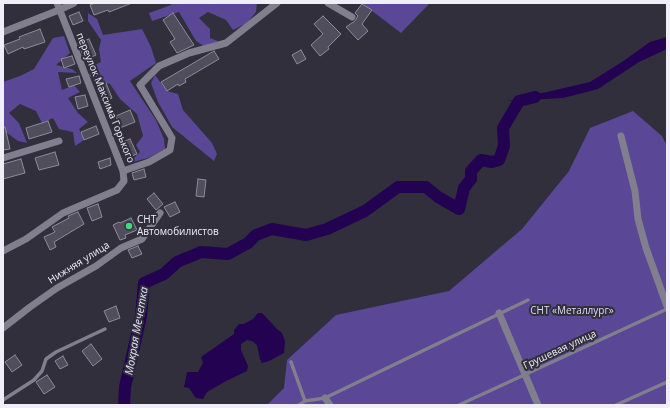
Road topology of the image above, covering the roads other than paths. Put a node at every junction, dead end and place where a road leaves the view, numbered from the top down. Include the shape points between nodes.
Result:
1 (57, 3) edge
2 (74, 3) edge
3 (277, 3) edge
4 (328, 3) edge
5 (59, 10) junction
6 (352, 17) dead end
7 (3, 32) edge
8 (621, 136) dead end
9 (59, 141) dead end
10 (3, 158) edge
11 (123, 171) junction
12 (160, 213) dead end
13 (3, 251) edge
14 (528, 300) dead end
15 (667, 306) edge
16 (667, 309) edge
17 (499, 313) junction
18 (3, 328) edge
19 (105, 328) dead end
20 (291, 362) dead end
21 (525, 375) junction
22 (667, 382) edge
23 (325, 398) junction
24 (3, 400) edge
25 (305, 401) junction
26 (299, 405) edge
27 (330, 405) edge
28 (459, 405) edge
29 (538, 405) edge
30 (616, 405) edge

1 - 5 street, переулок Максима Горького
2 - 5 street
3 - 11 street via 226,43 189,53 159,66 140,85 172,138 170,150 149,162
4 - 6 street
5 - 7 street
5 - 11 street, переулок Максима Горького
8 - 15 street via 635,191 638,219
9 - 10 street
11 - 13 street, переулок Максима Горького via 124,181 117,190 63,214
12 - 18 street, Нижняя улица via 142,239 121,248 96,266 57,288
14 - 17 lane
16 - 21 lane, Грушевая улица
17 - 21 street
17 - 23 lane
19 - 24 lane via 46,359 42,371 34,380
20 - 25 lane
21 - 28 lane, Грушевая улица
21 - 29 street
22 - 30 lane
23 - 25 lane
23 - 27 street
25 - 26 lane

